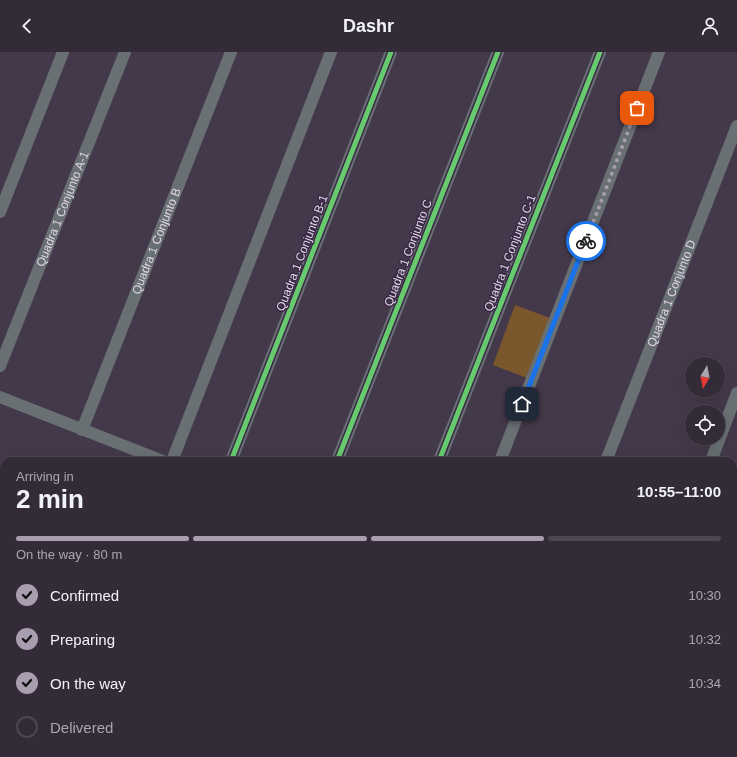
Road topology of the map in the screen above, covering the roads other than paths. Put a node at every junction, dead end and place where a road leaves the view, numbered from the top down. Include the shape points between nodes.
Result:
1 (62, 52) edge
2 (125, 52) edge
3 (231, 52) edge
4 (331, 52) edge
5 (391, 52) edge
6 (498, 52) edge
7 (600, 52) edge
8 (659, 52) edge
9 (737, 126) edge
10 (0, 212) edge
11 (0, 366) edge
12 (737, 393) edge
13 (0, 397) edge
14 (82, 430) junction
15 (152, 457) edge
16 (174, 457) edge
17 (233, 457) edge
18 (339, 457) edge
19 (441, 457) edge
20 (502, 457) edge
21 (608, 457) edge
22 (713, 457) edge

1 - 10 street
2 - 11 street, Quadra 1 Conjunto A-1
3 - 14 street, Quadra 1 Conjunto B
4 - 16 street
5 - 17 street, Quadra 1 Conjunto B-1
6 - 18 street, Quadra 1 Conjunto C
7 - 19 street, Quadra 1 Conjunto C-1
8 - 20 street
9 - 21 street, Quadra 1 Conjunto D
12 - 22 street
13 - 14 street
14 - 15 street

